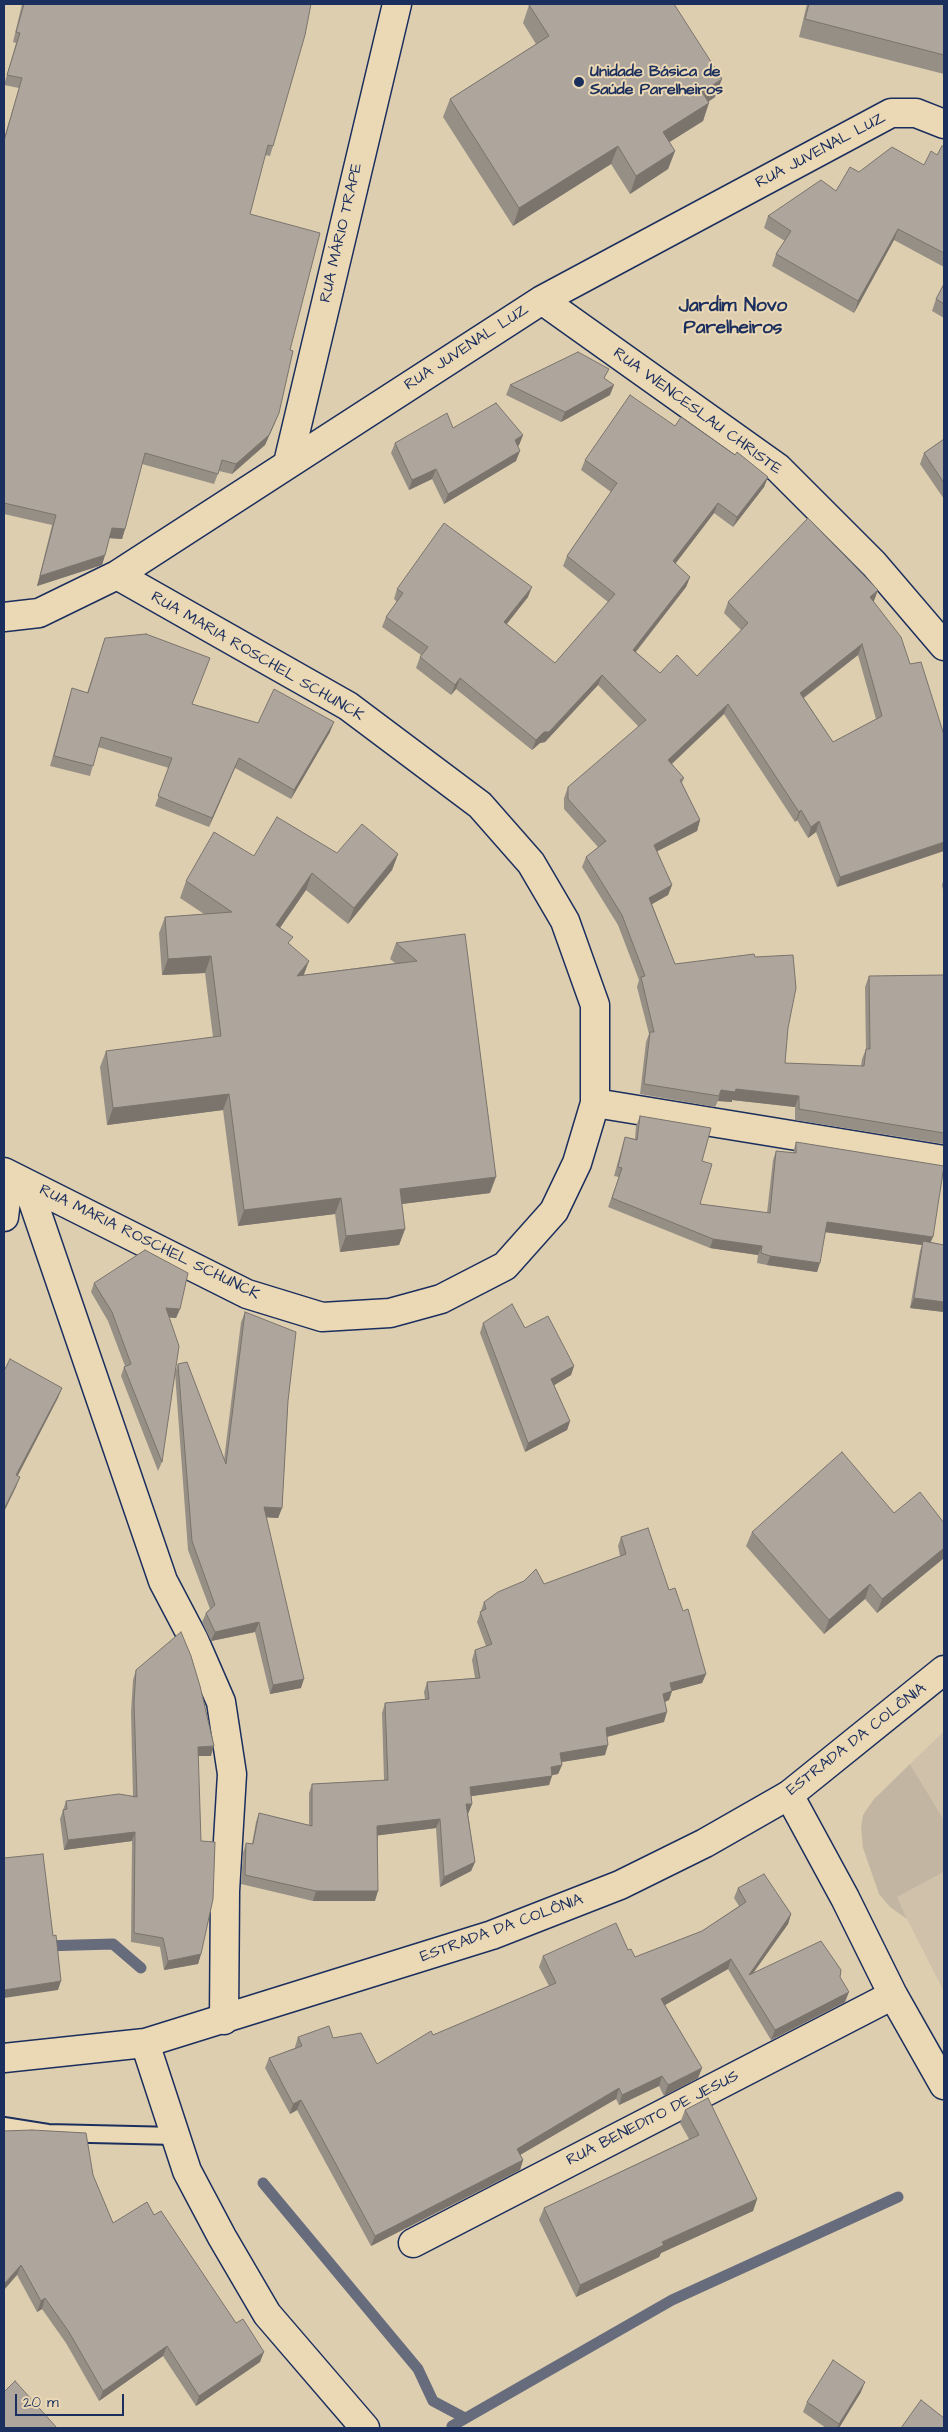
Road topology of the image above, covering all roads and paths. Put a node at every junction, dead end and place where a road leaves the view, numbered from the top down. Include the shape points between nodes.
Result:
1 (397, 4) edge
2 (944, 124) edge
3 (542, 300) junction
4 (288, 463) junction
5 (118, 575) junction
6 (4, 618) edge
7 (944, 646) edge
8 (595, 1103) junction
9 (944, 1160) edge
10 (13, 1177) edge
11 (4, 1217) edge
12 (944, 1670) edge
13 (789, 1795) junction
14 (893, 1995) junction
15 (224, 2020) junction
16 (145, 2043) junction
17 (4, 2058) edge
18 (944, 2085) edge
19 (4, 2126) edge
20 (176, 2136) junction
21 (413, 2243) dead end
22 (365, 2428) edge

1 - 4 street, RUA MÁRIO TRAPE
2 - 3 street, RUA JUVENAL LUZ via 916,113 891,113
3 - 4 street, RUA JUVENAL LUZ
3 - 7 street, RUA WENCESLAU CHRISTE via 778,468 874,564
4 - 5 street, RUA JUVENAL LUZ
5 - 6 street, RUA JUVENAL LUZ via 39,613
5 - 8 street, RUA MARIA ROSCHEL SCHUNCK via 348,706 480,805 531,863 565,921 595,1005
8 - 9 street
8 - 10 street, RUA MARIA ROSCHEL SCHUNCK via 577,1163 554,1211 505,1266 442,1299 390,1313 322,1317 247,1294
10 - 11 street
10 - 15 street via 163,1581 221,1702 232,1774 225,1891
12 - 13 street, ESTRADA DA COLÔNIA
13 - 14 street
13 - 15 street, ESTRADA DA COLÔNIA via 705,1843 620,1885 492,1936
14 - 18 street
14 - 21 street, RUA BENEDITO DE JESUS
15 - 16 street, ESTRADA DA COLÔNIA
16 - 17 street, ESTRADA DA COLÔNIA
16 - 20 street
19 - 20 lane via 48,2133
20 - 22 street via 187,2171 267,2314

